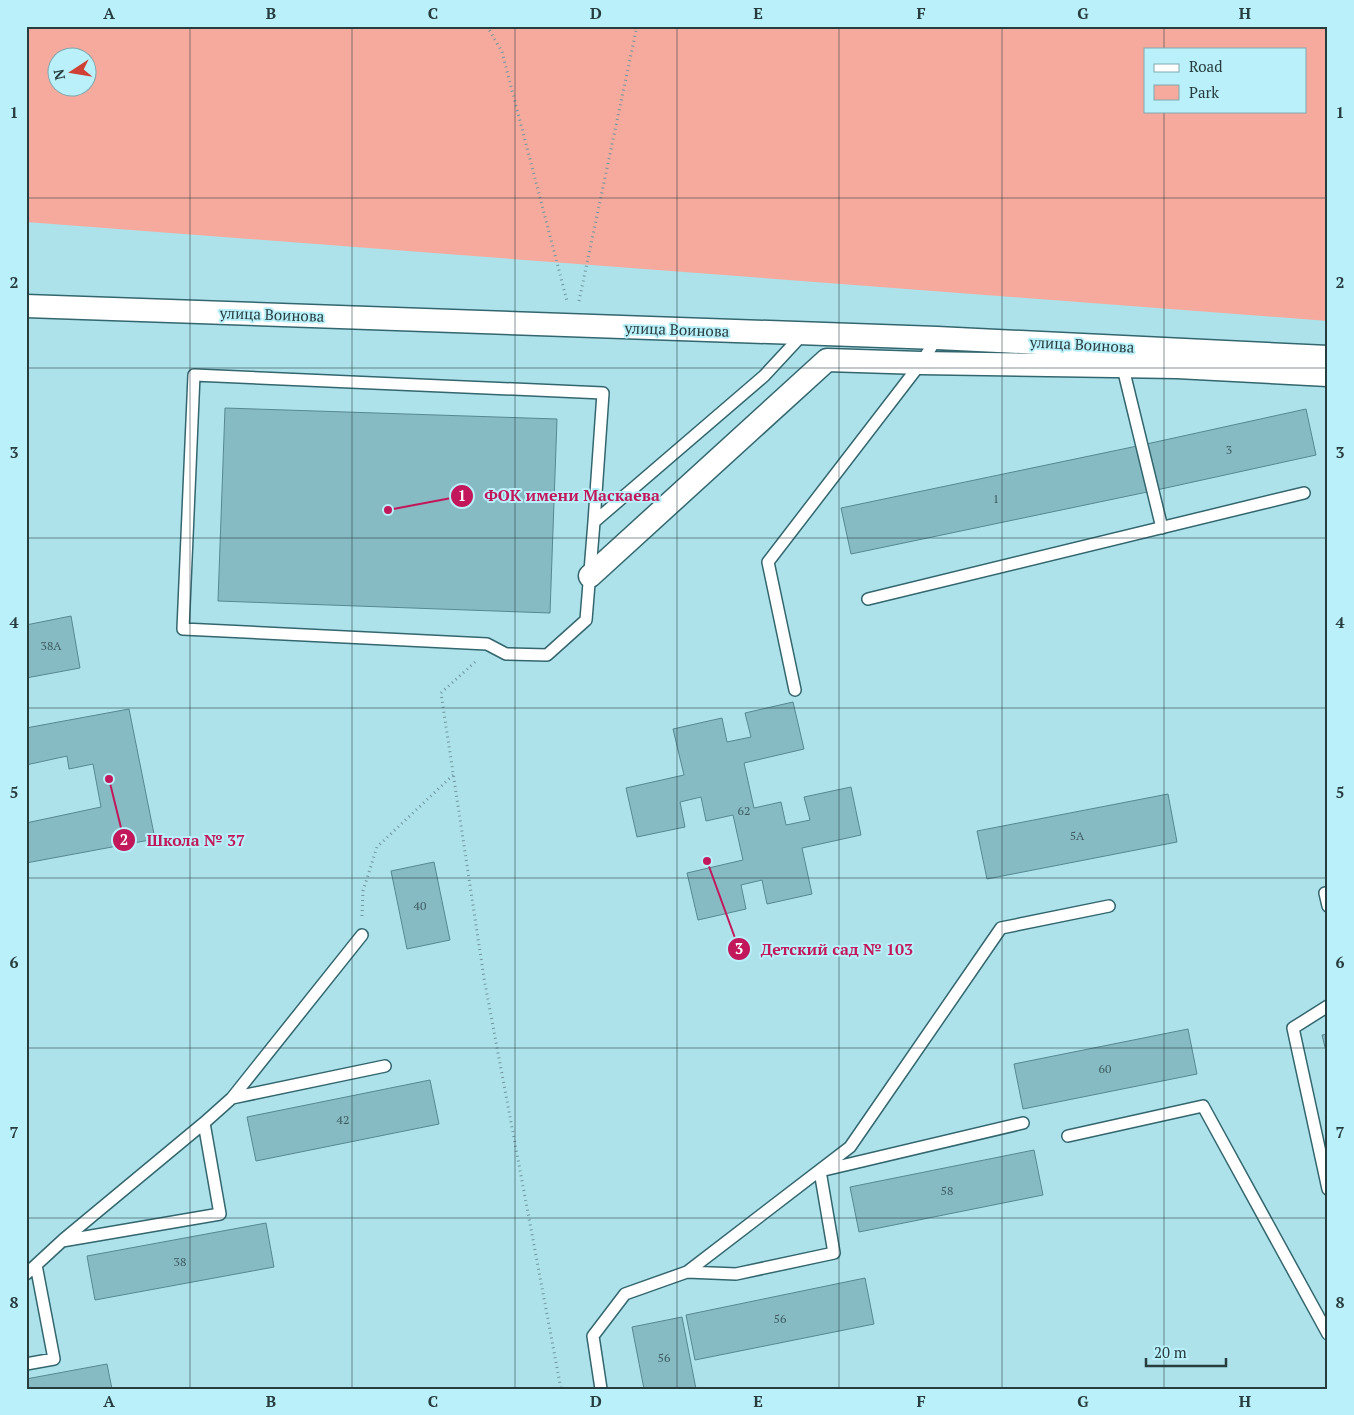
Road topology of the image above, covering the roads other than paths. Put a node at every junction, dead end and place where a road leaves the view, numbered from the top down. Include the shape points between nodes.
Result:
1 (26, 306) edge
2 (803, 334) junction
3 (937, 338) junction
4 (1120, 356) junction
5 (1328, 356) edge
6 (921, 363) junction
7 (1328, 374) edge
8 (1304, 493) dead end
9 (594, 522) junction
10 (1162, 528) junction
11 (590, 576) junction
12 (868, 599) dead end
13 (795, 690) dead end
14 (1325, 893) dead end
15 (1109, 906) dead end
16 (1328, 906) edge
17 (362, 935) road end
18 (1328, 1006) edge
19 (385, 1066) dead end
20 (232, 1098) junction
21 (204, 1122) junction
22 (1024, 1123) dead end
23 (1068, 1136) dead end
24 (820, 1171) junction
25 (1328, 1189) edge
26 (62, 1241) junction
27 (36, 1265) junction
28 (687, 1272) junction
29 (26, 1274) edge
30 (1328, 1334) edge
31 (26, 1364) edge
32 (601, 1389) edge

1 - 2 street, улица Воинова
2 - 3 street, улица Воинова
2 - 9 lane via 764,376
3 - 4 street, улица Воинова
3 - 6 lane
4 - 5 street, улица Воинова
4 - 6 street
4 - 7 street via 1177,366
4 - 10 lane
6 - 11 street via 827,360
6 - 13 lane via 768,562
8 - 10 lane
9 - 11 lane
9 - 11 lane via 603,393 194,376 183,630 487,644 506,654 547,655 586,620
10 - 12 lane
14 - 16 lane
15 - 24 lane via 1001,928 850,1147
17 - 20 lane
18 - 25 lane via 1293,1028
19 - 20 lane
20 - 21 lane
21 - 26 lane
21 - 26 lane via 220,1214
22 - 24 lane
23 - 30 lane via 1203,1106
24 - 28 lane
24 - 28 lane via 834,1253 736,1274
26 - 27 lane
27 - 29 lane
27 - 31 lane via 54,1359
28 - 32 lane via 625,1294 592,1336

